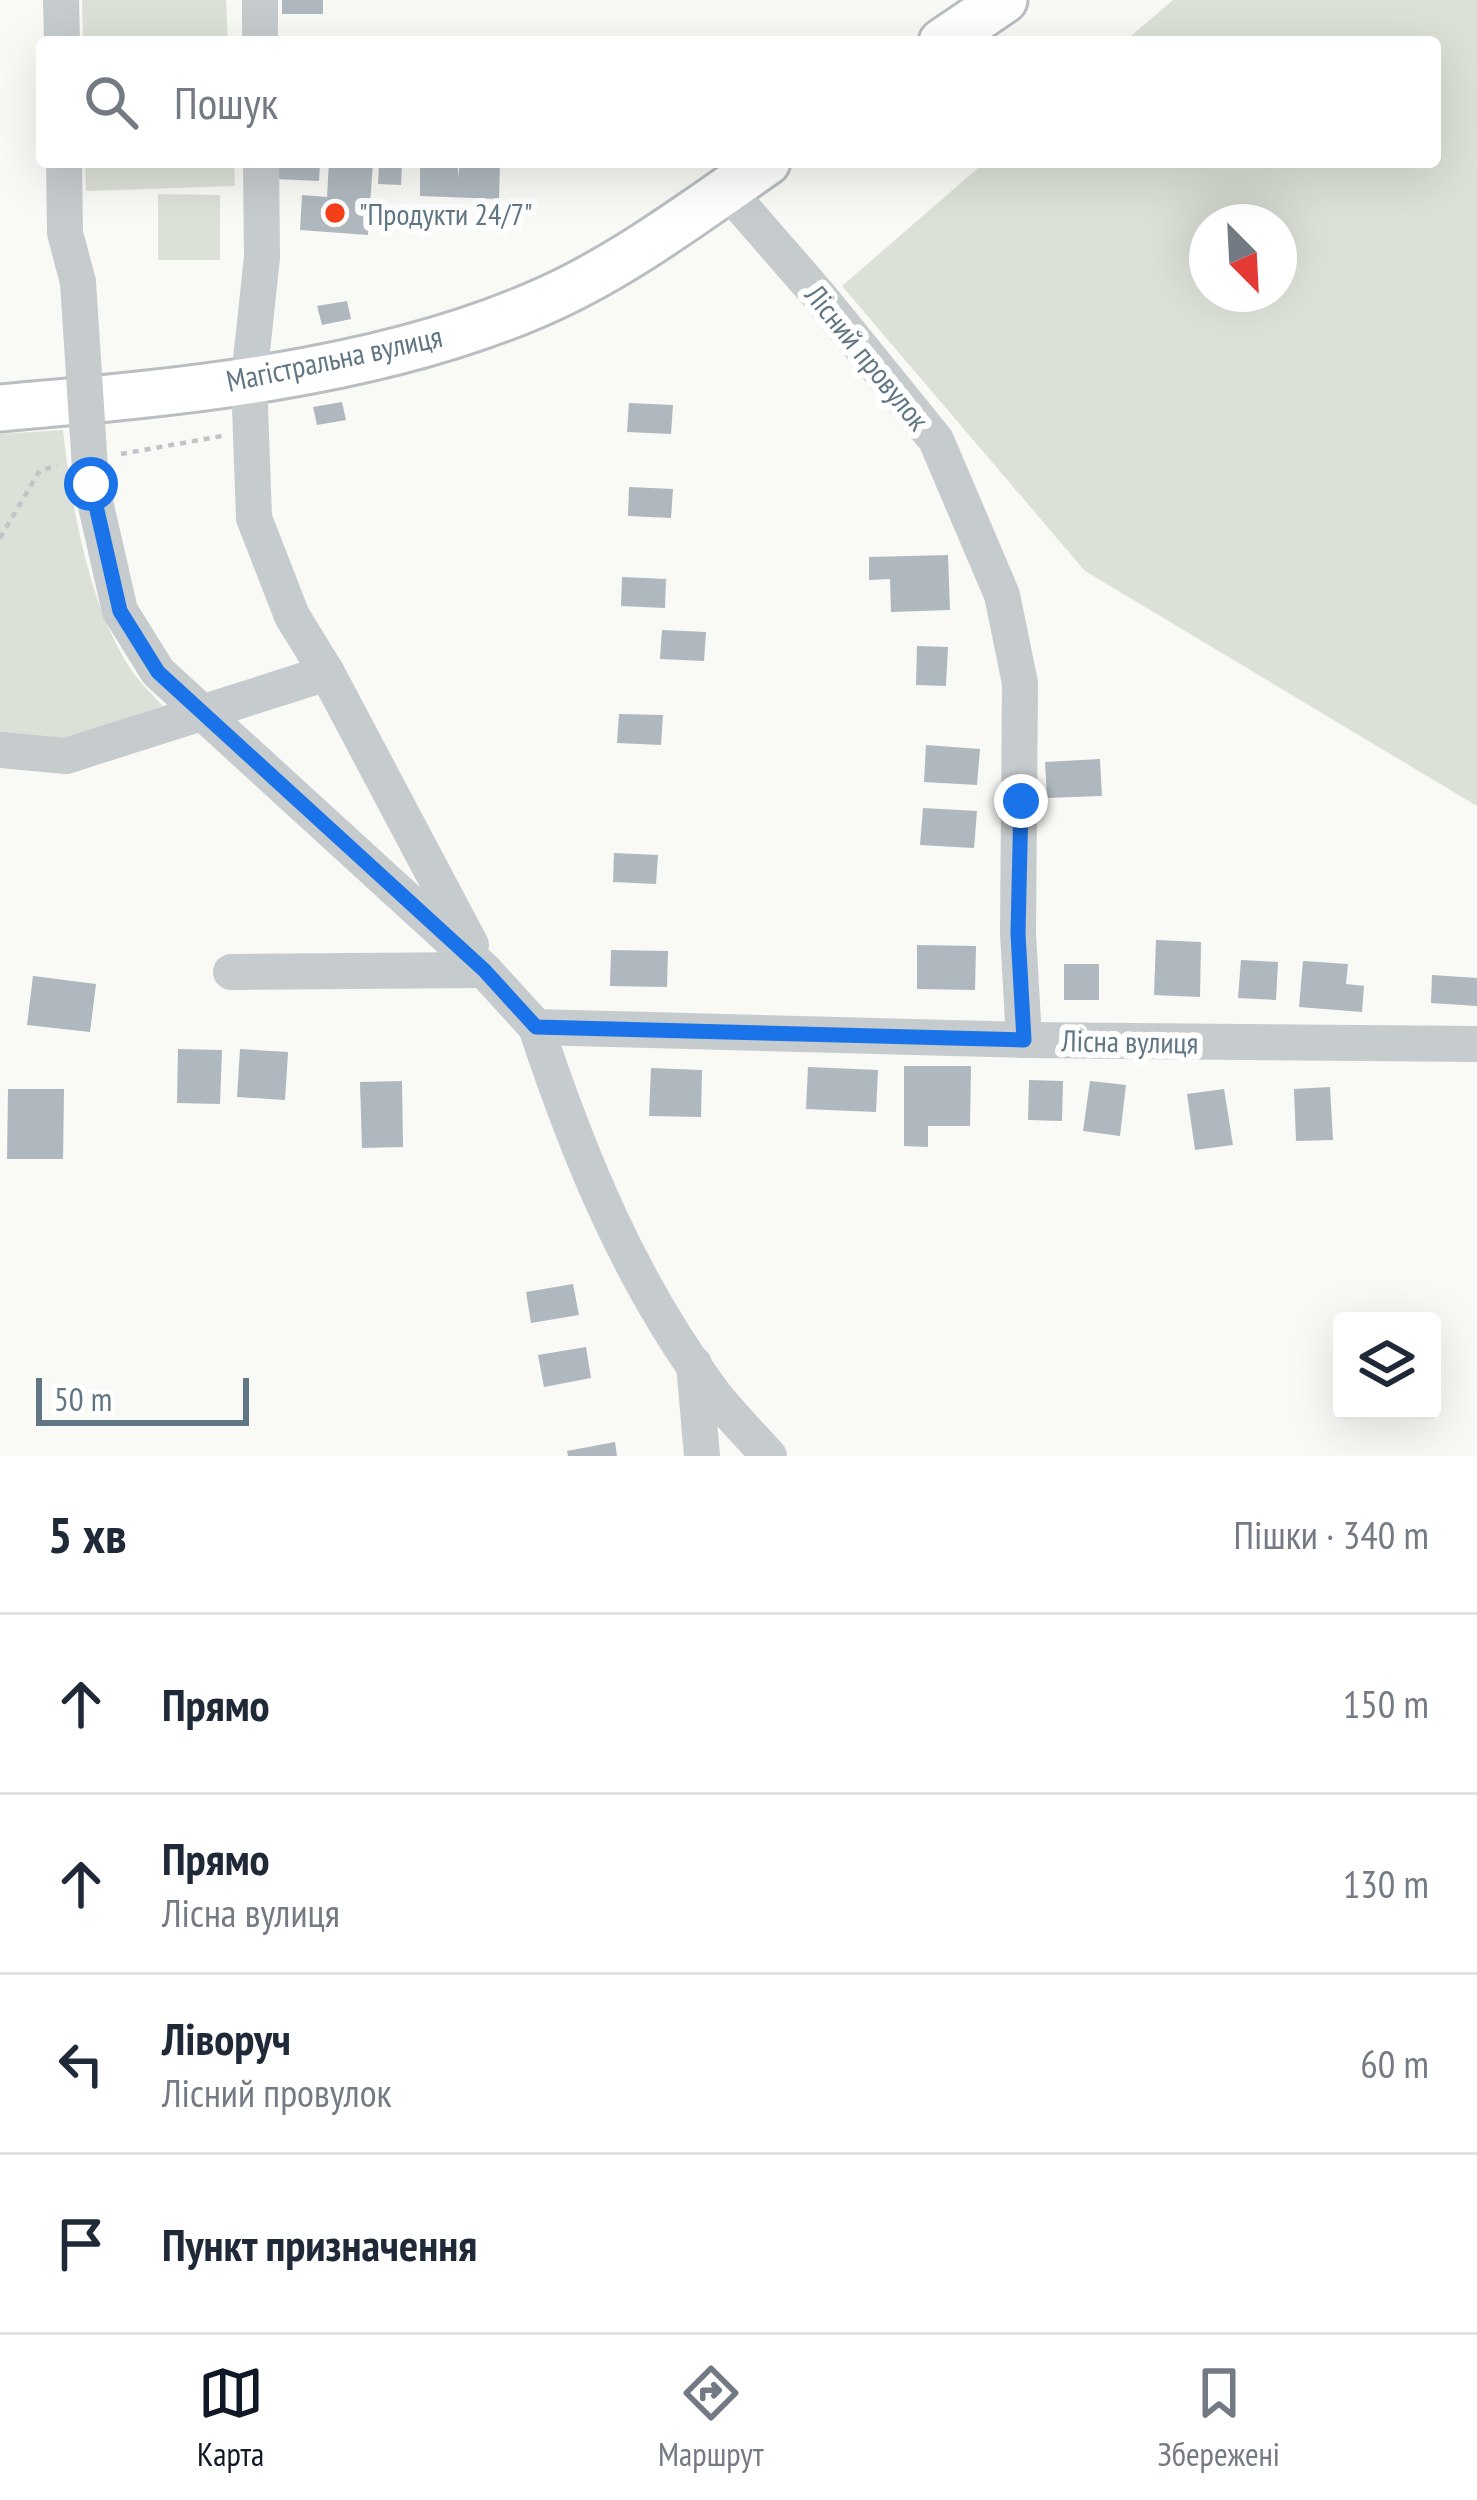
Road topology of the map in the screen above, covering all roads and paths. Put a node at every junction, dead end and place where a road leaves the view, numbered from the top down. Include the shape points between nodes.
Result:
1 (61, 0) edge
2 (260, 0) edge
3 (1004, 0) edge
4 (62, 36) edge
5 (260, 36) edge
6 (951, 36) edge
7 (64, 168) edge
8 (261, 168) edge
9 (758, 168) edge
10 (727, 190) junction
11 (249, 380) junction
12 (0, 408) edge
13 (327, 673) junction
14 (202, 716) junction
15 (0, 750) edge
16 (484, 970) junction
17 (231, 972) dead end
18 (536, 1027) junction
19 (1024, 1040) junction
20 (1477, 1044) edge
21 (693, 1362) junction
22 (702, 1456) edge
23 (769, 1456) edge

1 - 4 street
2 - 5 street
3 - 6 main road
7 - 14 street, bridge via 91,484 120,611 158,672
8 - 11 street
9 - 10 main road, Магістральна вулиця
10 - 11 main road, Магістральна вулиця via 536,305 406,349
10 - 19 street, Лісний провулок via 936,440 1002,595 1020,683
11 - 12 main road, Магістральна вулиця
11 - 13 street via 254,518 292,616
13 - 14 street
13 - 16 street
14 - 15 street via 66,756
14 - 16 street
16 - 17 street
16 - 18 street
18 - 19 street, Лісна вулиця
18 - 21 street via 574,1139 630,1263
19 - 20 street, Лісна вулиця
21 - 22 street
21 - 23 street

